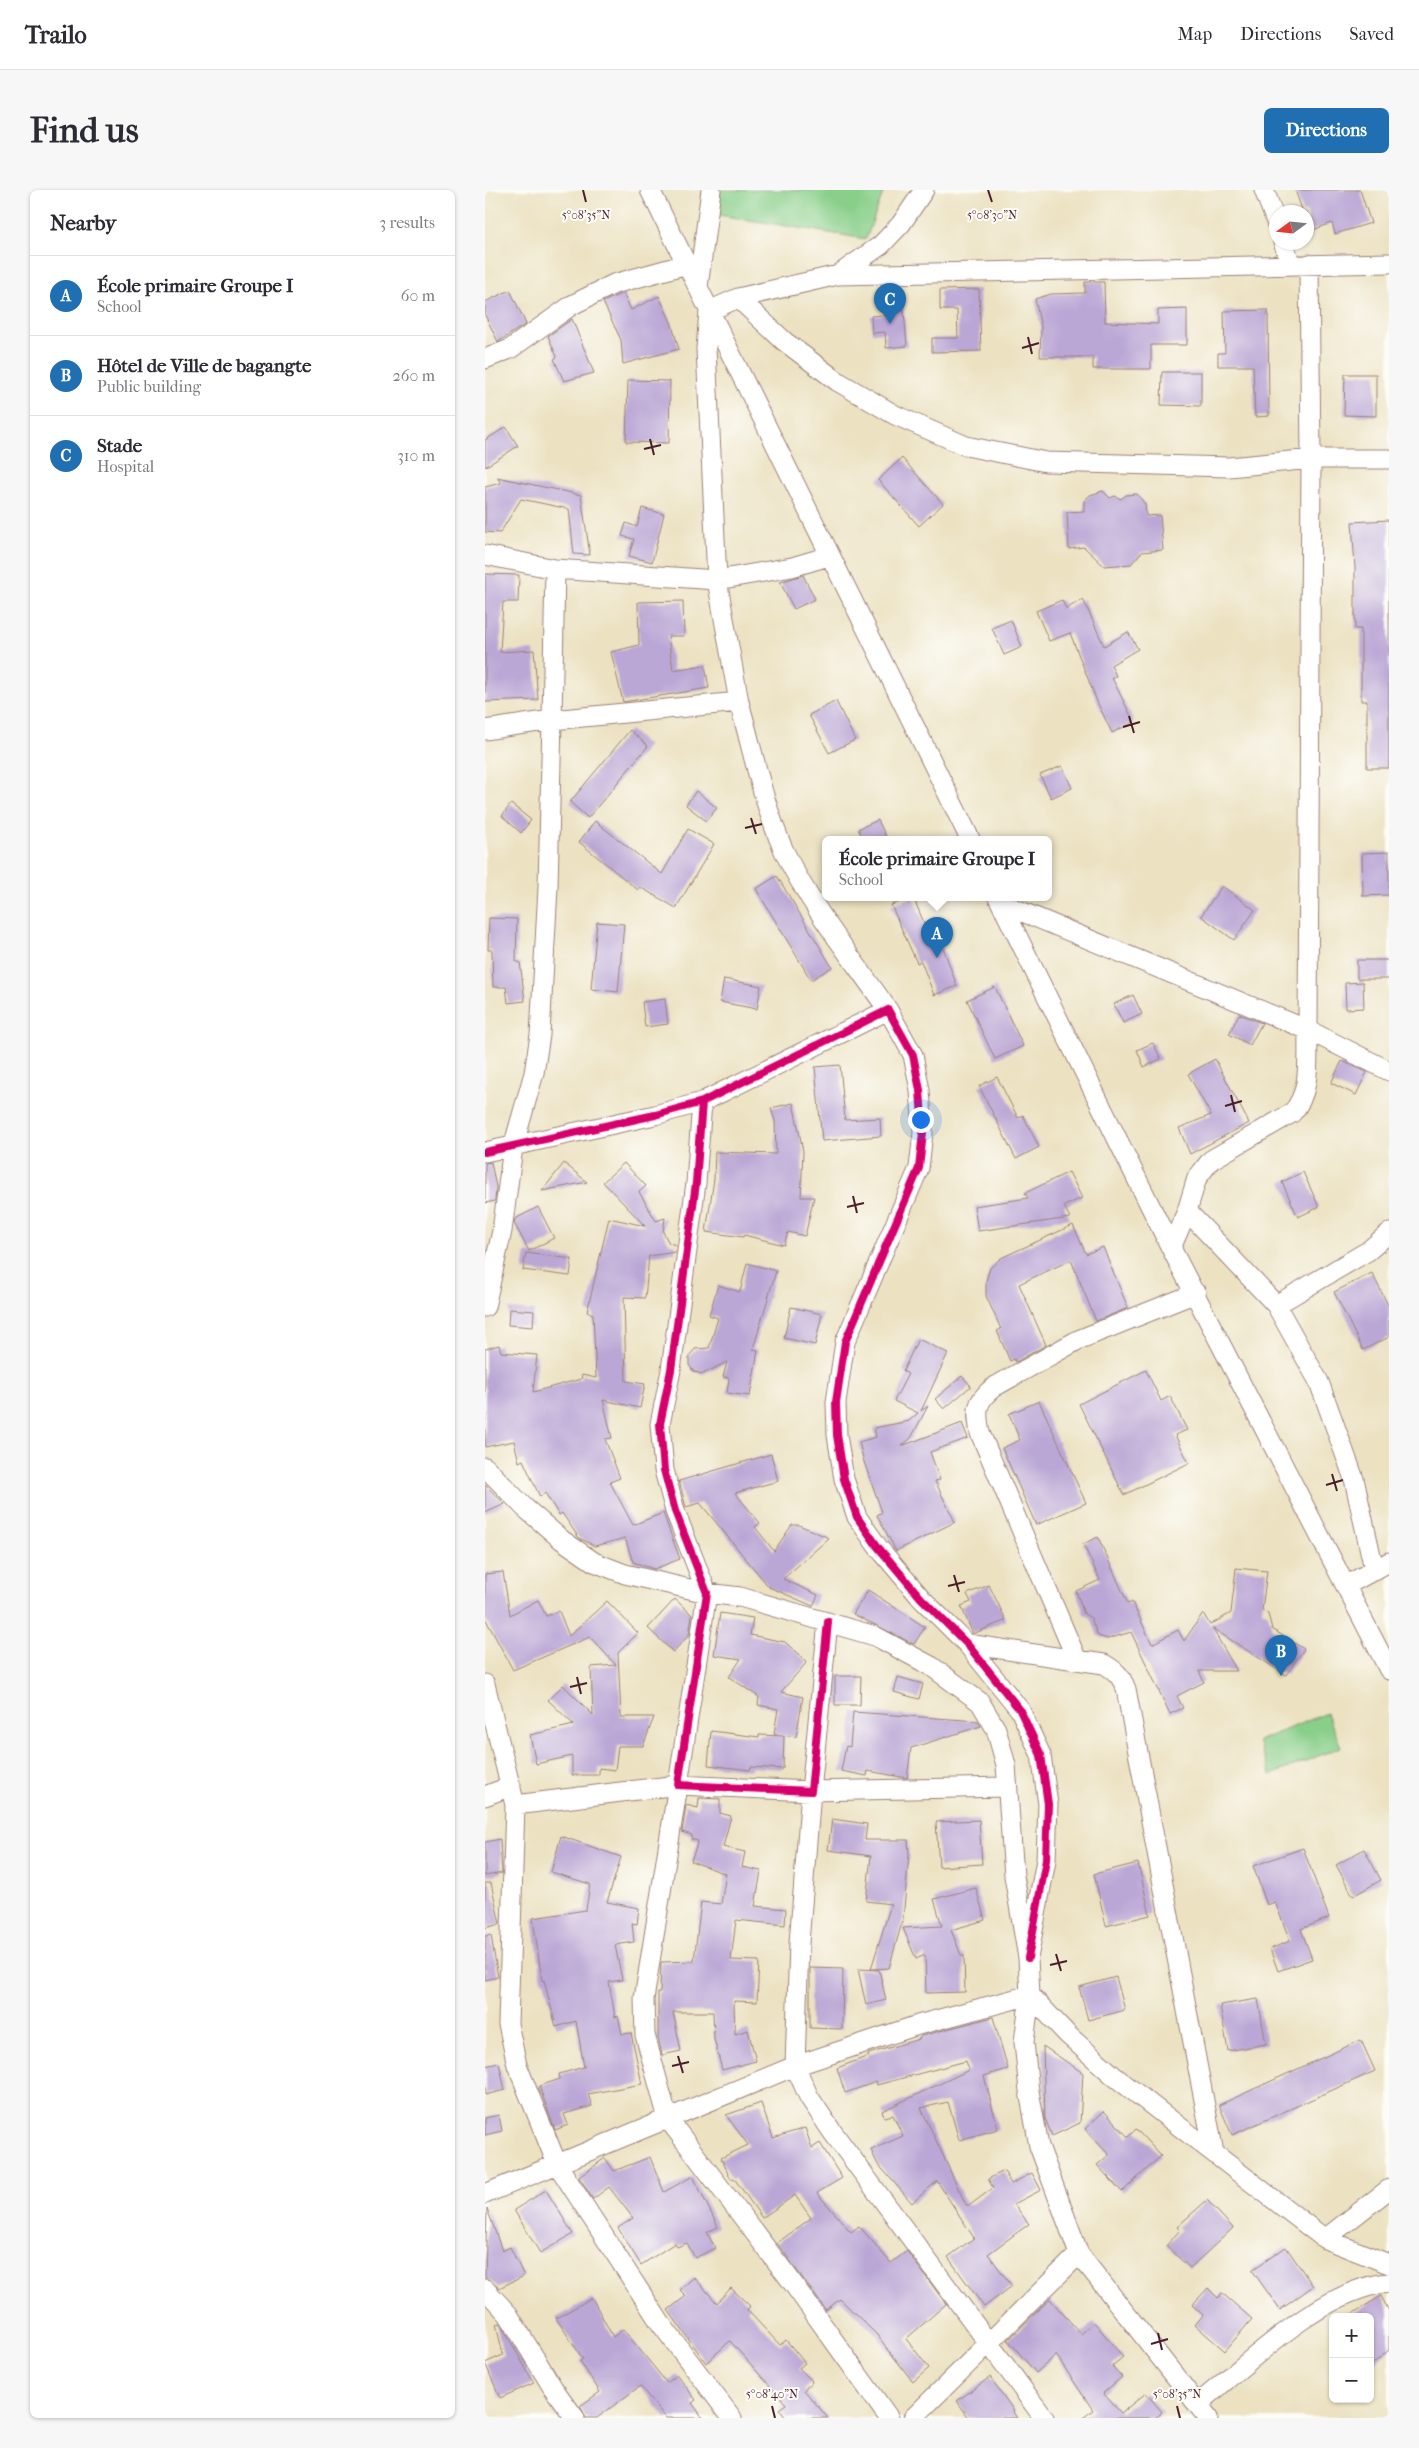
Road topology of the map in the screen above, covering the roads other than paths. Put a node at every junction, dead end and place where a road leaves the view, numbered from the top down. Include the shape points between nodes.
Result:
1 (650, 190) edge
2 (711, 190) edge
3 (924, 190) edge
4 (1264, 190) edge
5 (1270, 205) edge
6 (1289, 250) edge
7 (1389, 263) edge
8 (687, 264) junction
9 (1300, 264) junction
10 (838, 274) junction
11 (697, 287) junction
12 (738, 298) junction
13 (709, 310) junction
14 (485, 359) edge
15 (1311, 459) junction
16 (1389, 459) edge
17 (485, 556) edge
18 (829, 556) junction
19 (555, 569) junction
20 (717, 580) junction
21 (739, 702) junction
22 (552, 720) junction
23 (485, 730) edge
24 (969, 836) edge
25 (1000, 901) edge
26 (1002, 901) edge
27 (888, 1010) junction
28 (1308, 1030) junction
29 (1389, 1071) edge
30 (701, 1102) junction
31 (513, 1147) junction
32 (485, 1152) edge
33 (1187, 1210) junction
34 (1389, 1233) edge
35 (1171, 1248) junction
36 (1196, 1293) junction
37 (1277, 1305) junction
38 (485, 1307) edge
39 (485, 1467) edge
40 (1381, 1565) edge
41 (1347, 1585) junction
42 (707, 1593) junction
43 (828, 1622) junction
44 (967, 1644) junction
45 (1077, 1660) junction
46 (1389, 1670) edge
47 (485, 1684) edge
48 (678, 1784) junction
49 (511, 1786) junction
50 (1007, 1787) junction
51 (811, 1791) junction
52 (485, 1796) edge
53 (515, 1805) junction
54 (1028, 1958) junction
55 (1030, 1995) junction
56 (795, 2066) junction
57 (668, 2119) junction
58 (1214, 2153) junction
59 (557, 2164) junction
60 (1389, 2189) edge
61 (485, 2194) edge
62 (1325, 2239) junction
63 (1079, 2254) junction
64 (1389, 2264) edge
65 (1389, 2284) edge
66 (485, 2289) edge
67 (988, 2344) junction
68 (1203, 2411) edge
69 (575, 2418) edge
70 (732, 2418) edge
71 (889, 2418) edge
72 (913, 2418) edge
73 (1044, 2418) edge

1 - 8 street
2 - 11 street
3 - 10 street via 901,224 881,245
4 - 5 street
6 - 9 street
7 - 9 street
8 - 11 street
8 - 14 street via 614,284 572,305 510,349
9 - 10 street
9 - 15 street
10 - 12 street
11 - 13 street
12 - 13 street
12 - 15 street via 783,341 837,380 895,415 966,446 1046,462 1229,467
13 - 18 street
13 - 20 street via 706,349
15 - 16 street
15 - 28 street
17 - 19 street
18 - 20 street via 792,568
18 - 24 street
19 - 20 street
19 - 22 street
20 - 21 street
21 - 22 street
21 - 27 street via 784,849 801,883
22 - 23 street
22 - 31 street via 540,1035 534,1074
25 - 35 street
26 - 28 street
27 - 30 street
27 - 44 street via 913,1055 921,1090 923,1133 919,1168 845,1342 836,1402 837,1435 844,1479 857,1518 921,1598
28 - 29 street
28 - 33 street via 1306,1086 1302,1102 1292,1113 1211,1160 1197,1178
30 - 31 street
30 - 42 street via 696,1183 671,1370 660,1424 664,1470 675,1511
31 - 32 street
31 - 38 street via 502,1231
33 - 35 street
33 - 37 street
34 - 37 street via 1368,1251
35 - 36 street
36 - 41 street
36 - 45 street via 1078,1340 982,1397 977,1413 980,1433
37 - 40 street via 1319,1382
39 - 42 street via 525,1508 594,1562 625,1574
40 - 41 street
41 - 46 street
42 - 43 street via 740,1597
42 - 48 street
43 - 50 street via 875,1636 923,1661 980,1702 996,1728 1007,1766
43 - 51 street
44 - 45 street
44 - 54 street via 1020,1710 1041,1755 1048,1804 1046,1860
45 - 58 street via 1104,1664 1115,1670 1126,1689
47 - 49 street
48 - 51 street
48 - 53 street
48 - 57 street via 643,1999 645,2035
49 - 52 street
49 - 53 street
50 - 51 street
50 - 54 street via 1014,1876
51 - 56 street via 799,1943
53 - 59 street via 508,2024 517,2065
54 - 55 street
55 - 56 street via 918,2025
55 - 58 street via 1114,2076
55 - 63 street via 1024,2042 1039,2146
56 - 57 street
56 - 67 street via 809,2098 831,2130
57 - 59 street
57 - 71 street via 789,2278
58 - 62 street
59 - 61 street
59 - 70 street via 661,2324
60 - 62 street
62 - 64 street
63 - 67 street
63 - 68 street
65 - 68 street via 1375,2284 1328,2303 1297,2324
66 - 69 street via 508,2314
67 - 72 street
67 - 73 street

